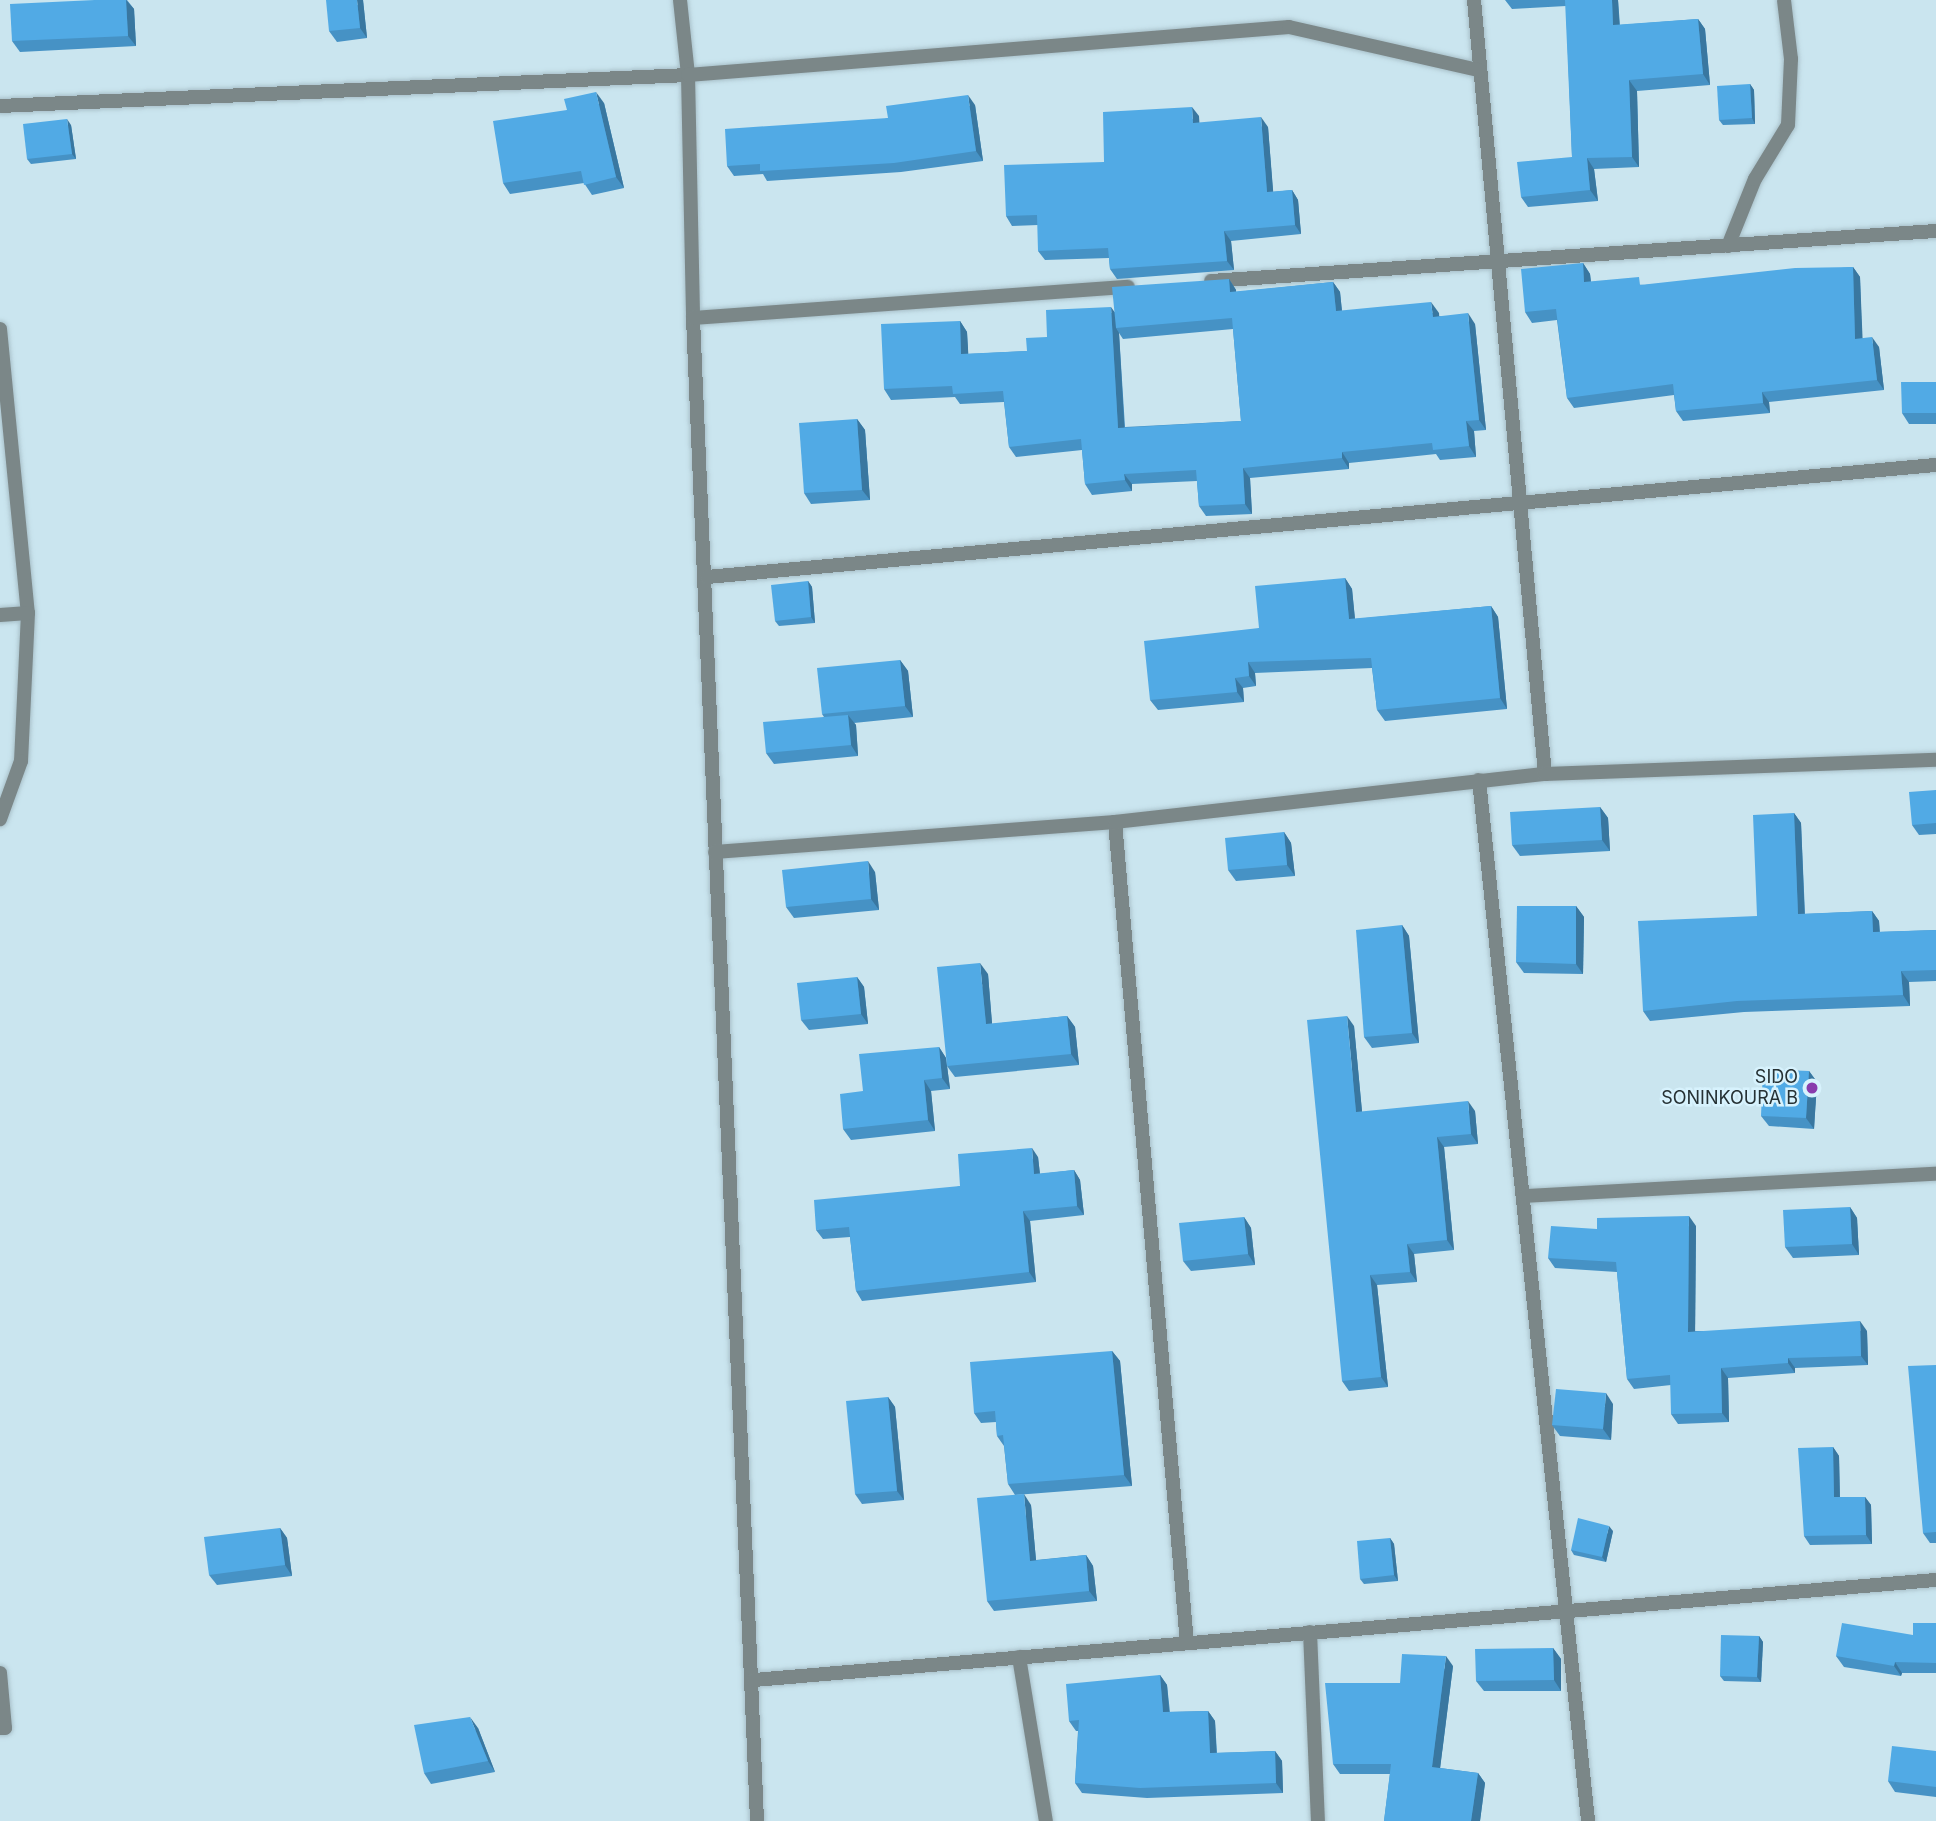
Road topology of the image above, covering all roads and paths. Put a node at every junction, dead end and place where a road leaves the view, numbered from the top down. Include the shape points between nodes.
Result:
1 (680, 0) edge
2 (1474, 0) edge
3 (1784, 0) edge
4 (1479, 69) junction
5 (688, 75) junction
6 (0, 106) edge
7 (1936, 231) edge
8 (1728, 246) junction
9 (1495, 261) junction
10 (1191, 283) edge
11 (1150, 286) edge
12 (693, 318) junction
13 (0, 328) edge
14 (1, 367) edge
15 (1936, 466) edge
16 (1521, 503) junction
17 (707, 577) junction
18 (28, 612) junction
19 (0, 615) edge
20 (1936, 760) edge
21 (1545, 774) junction
22 (1479, 780) junction
23 (0, 819) edge
24 (1115, 822) junction
25 (715, 852) junction
26 (1936, 1174) edge
27 (1525, 1196) junction
28 (1936, 1580) edge
29 (1566, 1612) junction
30 (1310, 1632) junction
31 (1187, 1643) junction
32 (1019, 1657) junction
33 (0, 1673) edge
34 (754, 1679) junction
35 (0, 1728) edge
36 (757, 1821) edge
37 (1046, 1821) edge
38 (1318, 1821) edge
39 (1588, 1821) edge

1 - 5 street
2 - 4 street
3 - 8 street via 1791,59 1788,125 1755,179
4 - 5 street via 1289,27
4 - 9 street
5 - 6 street
5 - 12 street
7 - 8 street
8 - 9 street
9 - 10 street
9 - 16 street
11 - 12 street
12 - 17 street
13 - 14 street
14 - 18 street
15 - 16 street
16 - 17 street
16 - 21 street
17 - 25 street
18 - 19 street
18 - 23 street via 21,761
20 - 21 street
21 - 22 street
22 - 24 street
22 - 27 street
24 - 25 street
24 - 31 street
25 - 34 street
26 - 27 street
27 - 29 street
28 - 29 street
29 - 30 street
29 - 39 street
30 - 31 street
30 - 38 street
31 - 32 street
32 - 34 street
32 - 37 street
33 - 35 street via 5,1728
34 - 36 street

